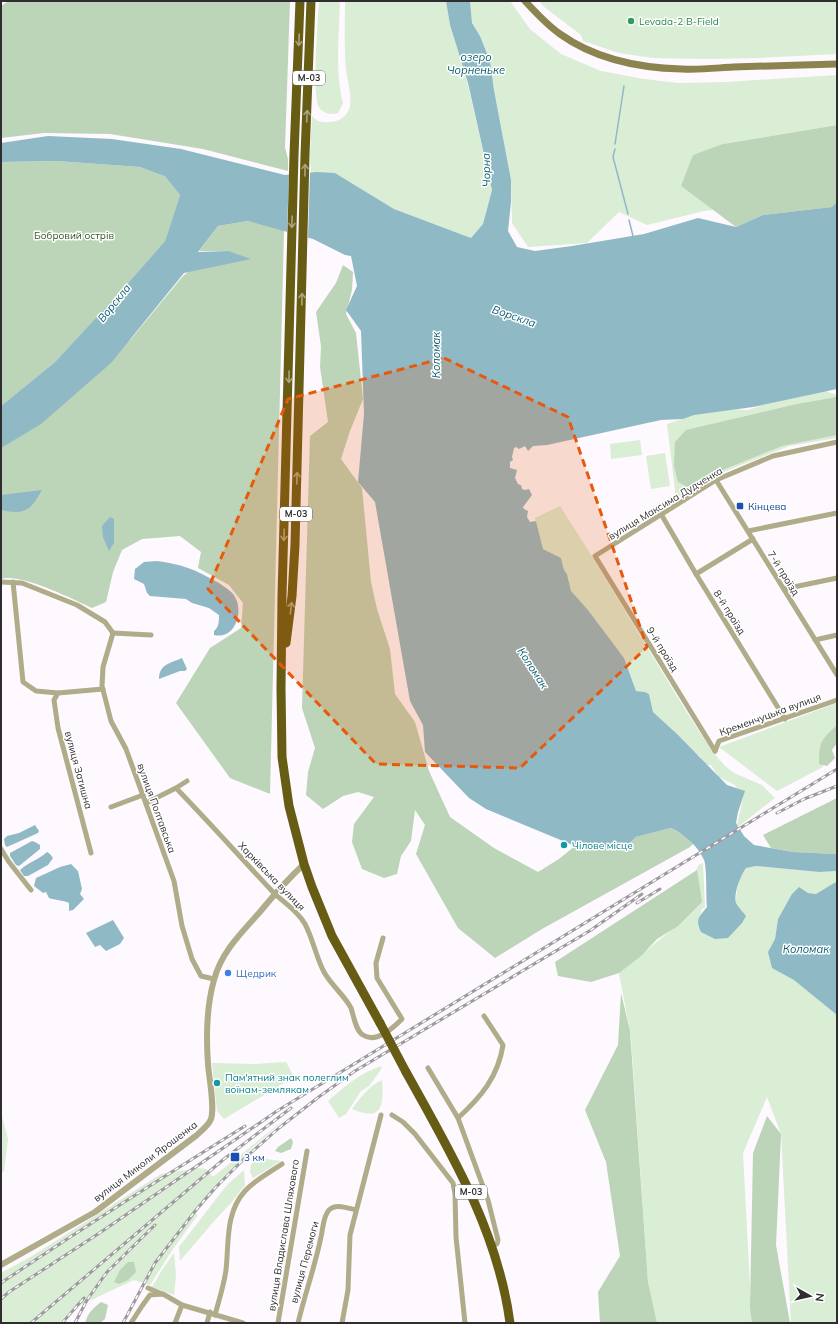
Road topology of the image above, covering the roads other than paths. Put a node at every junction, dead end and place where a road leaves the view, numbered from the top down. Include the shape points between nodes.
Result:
1 (300, 1) edge
2 (311, 1) edge
3 (525, 1) edge
4 (837, 64) edge
5 (837, 442) edge
6 (716, 480) junction
7 (837, 513) edge
8 (661, 514) junction
9 (748, 531) junction
10 (753, 539) junction
11 (595, 556) joint
12 (696, 574) junction
13 (837, 578) edge
14 (1, 582) edge
15 (13, 582) junction
16 (784, 589) junction
17 (113, 633) junction
18 (151, 635) dead end
19 (837, 635) edge
20 (815, 640) junction
21 (837, 675) edge
22 (281, 688) junction
23 (103, 690) junction
24 (58, 693) junction
25 (837, 700) edge
26 (785, 719) junction
27 (715, 752) joint
28 (187, 781) dead end
29 (176, 788) junction
30 (143, 795) junction
31 (146, 803) junction
32 (111, 807) dead end
33 (1, 849) edge
34 (91, 853) dead end
35 (304, 864) junction
36 (31, 890) dead end
37 (275, 894) junction
38 (383, 938) dead end
39 (214, 979) junction
40 (484, 1016) dead end
41 (428, 1068) dead end
42 (381, 1115) dead end
43 (392, 1115) dead end
44 (458, 1118) junction
45 (307, 1151) dead end
46 (282, 1164) dead end
47 (356, 1210) junction
48 (491, 1246) junction
49 (2, 1262) edge
50 (148, 1288) dead end
51 (163, 1294) junction
52 (182, 1305) junction
53 (210, 1312) junction
54 (215, 1315) junction
55 (132, 1322) edge
56 (175, 1323) edge
57 (207, 1323) edge
58 (243, 1323) edge
59 (278, 1323) edge
60 (298, 1323) edge
61 (342, 1323) edge
62 (465, 1323) edge
63 (510, 1323) edge

1 -> 22 highway, М-03
22 -> 2 highway, М-03 via 292,596
3 - 4 main road via 542,20 581,46 602,56 655,68
5 - 6 street, вулиця Максима Дудченка via 773,456
6 - 8 street, вулиця Максима Дудченка
6 - 9 street, 7-й проїзд
7 - 9 street
8 - 11 street, вулиця Максима Дудченка
8 - 12 street, 8-й проїзд
9 - 10 street, 7-й проїзд
10 - 12 street
10 - 16 street, 7-й проїзд
11 - 27 street, 9-й проїзд
12 - 26 street, 8-й проїзд
13 - 16 street
14 - 15 street
15 - 17 street via 22,583 77,605 105,622
15 - 24 street via 22,682 36,691
16 - 20 street, 7-й проїзд
17 - 18 street
17 - 23 street, вулиця Полтавська via 103,667
19 - 20 street
20 - 21 street, 7-й проїзд
22 - 35 highway, М-03 via 282,757 289,806
23 - 24 street
23 - 30 street, вулиця Полтавська via 111,721 126,749
24 - 34 street, вулиця Затишна via 54,700 58,728
25 - 26 street, Кременчуцька вулиця
26 - 27 street, Кременчуцька вулиця via 718,741
28 - 29 street
29 - 31 street
29 - 37 street, Харківська вулиця
30 - 31 street, вулиця Полтавська
30 - 32 street
31 - 39 street, вулиця Полтавська via 174,881 182,926 192,959 201,976
33 - 36 street
35 - 37 street, вулиця Миколи Ярошенка
35 - 48 highway, М-03, bridge via 332,936 462,1173
37 - 38 street, Харківська вулиця via 296,911 304,923 324,971 350,1006 358,1031 363,1036 376,1038 402,1019 377,978 376,963
37 - 39 street, вулиця Миколи Ярошенка via 228,948
39 - 49 street, вулиця Миколи Ярошенка via 207,1021 212,1108 208,1124 198,1135 95,1212
40 - 44 street via 503,1044 501,1057 487,1087
41 - 44 street
42 - 47 street
43 - 62 street via 415,1134 452,1183
44 - 48 street via 492,1212 498,1240
45 - 59 street, вулиця Владислава Шляхового
46 - 54 street via 256,1181 236,1204 230,1221 226,1271
47 - 60 street, вулиця Перемоги via 339,1206 328,1211
47 - 61 street via 350,1235 348,1290
48 - 63 highway, М-03 via 505,1294
50 - 51 street
51 - 52 street
51 - 55 street via 150,1295
52 - 53 street
52 - 56 street
53 - 54 street
53 - 57 street
54 - 58 street

